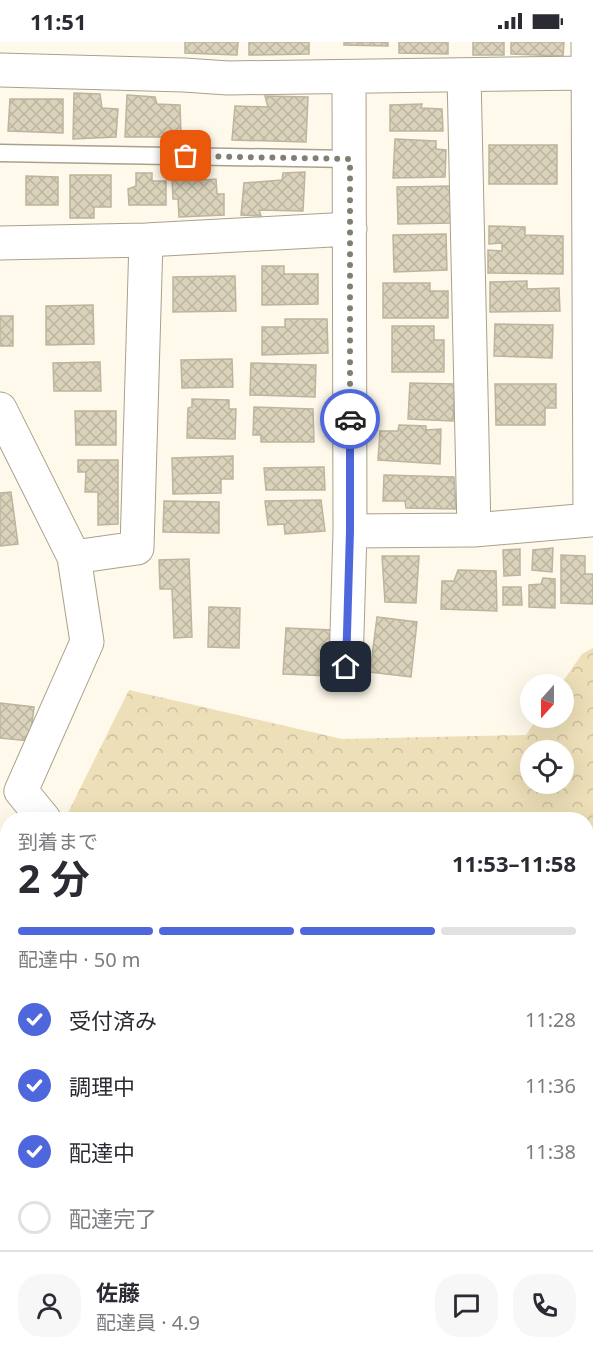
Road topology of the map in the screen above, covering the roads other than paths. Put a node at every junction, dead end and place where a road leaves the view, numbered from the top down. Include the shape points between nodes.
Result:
1 (589, 58) edge
2 (0, 70) edge
3 (464, 75) junction
4 (349, 77) junction
5 (0, 153) edge
6 (350, 159) junction
7 (350, 229) junction
8 (146, 240) junction
9 (0, 243) edge
10 (0, 409) edge
11 (474, 530) junction
12 (350, 531) junction
13 (74, 557) junction
14 (346, 667) dead end
15 (10, 796) edge
16 (34, 812) edge

1 - 3 street
1 - 11 street via 590,520
2 - 4 street via 228,78
3 - 4 street
3 - 11 street
4 - 6 street
5 - 6 lane
6 - 7 street
7 - 8 street
7 - 12 street
8 - 9 street
8 - 13 street via 137,548
10 - 13 street
11 - 12 street
12 - 14 street
13 - 15 street via 87,642
15 - 16 street

